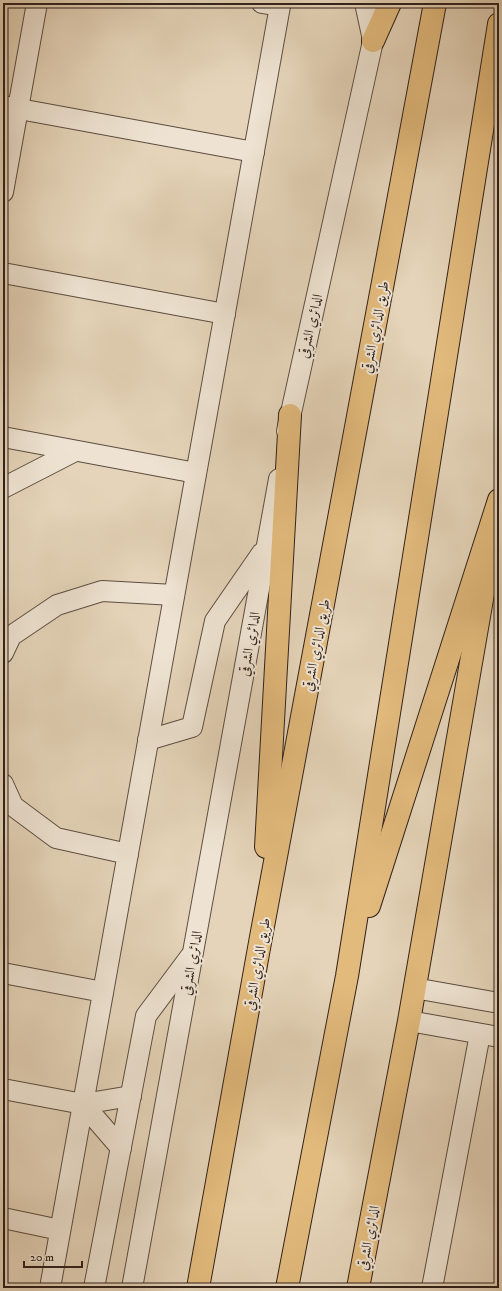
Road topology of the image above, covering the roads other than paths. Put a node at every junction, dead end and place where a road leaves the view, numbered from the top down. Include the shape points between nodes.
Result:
1 (37, 3) edge
2 (365, 3) edge
3 (379, 3) edge
4 (390, 3) edge
5 (435, 3) edge
6 (274, 4) edge
7 (499, 24) edge
8 (373, 41) junction
9 (10, 108) edge
10 (254, 152) junction
11 (3, 192) edge
12 (3, 273) edge
13 (225, 314) junction
14 (290, 415) junction
15 (3, 438) edge
16 (75, 451) junction
17 (196, 473) junction
18 (3, 488) edge
19 (499, 500) edge
20 (499, 503) edge
21 (267, 546) junction
22 (174, 595) junction
23 (3, 653) edge
24 (148, 740) junction
25 (3, 784) edge
26 (128, 854) junction
27 (261, 937) junction
28 (192, 954) junction
29 (3, 974) edge
30 (347, 976) junction
31 (414, 988) junction
32 (103, 992) junction
33 (499, 1003) edge
34 (409, 1021) junction
35 (489, 1035) edge
36 (3, 1089) edge
37 (131, 1096) junction
38 (83, 1104) junction
39 (121, 1148) junction
40 (3, 1218) edge
41 (60, 1230) junction
42 (50, 1288) edge
43 (94, 1288) edge
44 (132, 1288) edge
45 (198, 1288) edge
46 (287, 1288) edge
47 (358, 1288) edge
48 (432, 1288) edge

1 - 9 street
2 - 8 street
3 - 8 street, الدائري الشرقي
4 - 8 main road
5 - 27 main road, طريق الدائري الشرقي
6 - 10 street
7 - 30 main road
8 - 14 street, الدائري الشرقي
9 - 10 street
9 - 11 street
10 - 13 street
12 - 13 street
13 - 17 street
14 - 21 street, الدائري الشرقي
14 - 27 main road
15 - 16 street
16 - 17 street
16 - 18 street
17 - 22 street
19 - 30 main road
20 - 31 main road, الدائري الشرقي
21 - 24 street via 215,621 192,727
21 - 28 street, الدائري الشرقي
22 - 23 street via 102,591 58,605 11,636
22 - 24 street
24 - 26 street
25 - 26 street via 13,806 56,838
26 - 32 street
27 - 45 main road, طريق الدائري الشرقي
28 - 37 street via 146,1016
28 - 44 street, الدائري الشرقي
29 - 32 street
30 - 46 main road
31 - 33 street
31 - 34 main road, الدائري الشرقي
32 - 38 street
34 - 35 street
34 - 47 main road, الدائري الشرقي
35 - 48 street
36 - 38 street
37 - 38 street
37 - 39 street
38 - 39 street
38 - 41 street
39 - 43 street
40 - 41 street
41 - 42 street

